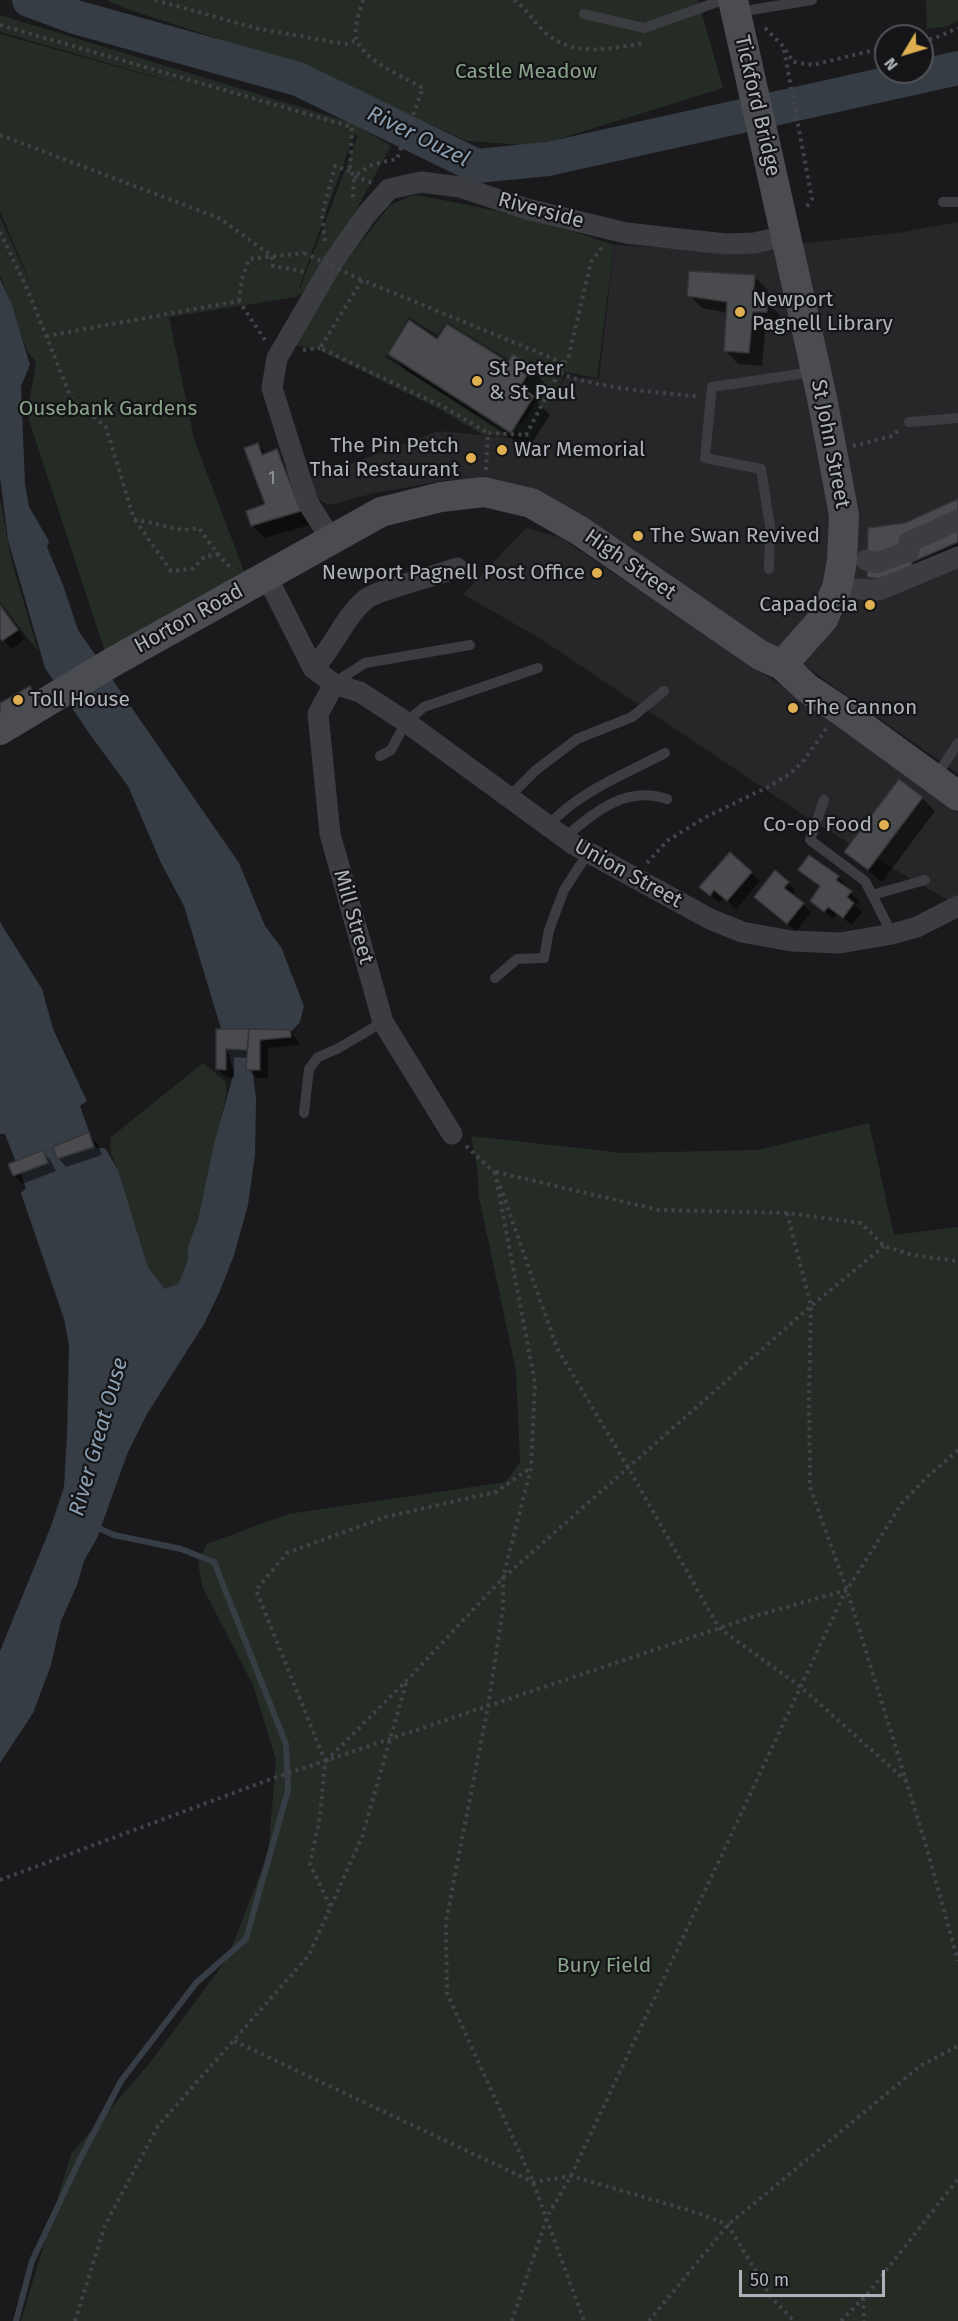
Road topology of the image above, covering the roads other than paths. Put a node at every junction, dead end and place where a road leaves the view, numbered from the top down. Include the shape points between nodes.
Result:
1 (812, 0) edge
2 (731, 4) edge
3 (584, 14) dead end
4 (958, 201) edge
5 (943, 202) dead end
6 (783, 222) junction
7 (816, 372) junction
8 (958, 418) edge
9 (909, 422) road end
10 (958, 520) edge
11 (331, 539) junction
12 (958, 557) edge
13 (866, 560) dead end
14 (458, 568) dead end
15 (769, 569) dead end
16 (257, 580) junction
17 (837, 588) junction
18 (470, 645) dead end
19 (782, 665) junction
20 (538, 668) dead end
21 (313, 669) junction
22 (333, 684) junction
23 (664, 691) dead end
24 (413, 728) junction
25 (0, 730) edge
26 (958, 743) edge
27 (665, 753) dead end
28 (380, 756) dead end
29 (934, 779) junction
30 (958, 796) edge
31 (509, 797) junction
32 (667, 799) dead end
33 (824, 800) dead end
34 (556, 832) junction
35 (588, 853) junction
36 (925, 880) dead end
37 (872, 895) junction
38 (958, 906) edge
39 (892, 934) junction
40 (495, 978) dead end
41 (383, 1022) junction
42 (304, 1113) dead end
43 (452, 1134) dead end

1 - 2 lane
2 - 3 lane via 644,28
2 - 6 main road, Tickford Bridge
4 - 5 lane
6 - 7 main road, St John Street
6 - 11 street, Riverside via 754,243 725,244 626,233 527,209 460,187 422,182 389,189 325,257 277,358 272,388 308,503
7 - 15 lane via 712,387 705,458 761,469 770,526
7 - 17 main road, St John Street via 844,515
8 - 9 lane
10 - 13 street via 909,542 909,551 876,562
11 - 16 main road, High Street
11 - 19 main road, High Street via 381,512 441,496 484,492 531,503 580,531 760,655
12 - 17 street via 879,590
14 - 21 street via 367,597
16 - 21 street
16 - 25 main road, Horton Road
17 - 19 main road, St John Street via 823,619
18 - 22 lane via 364,663
19 - 29 main road, High Street via 808,689
20 - 24 lane via 424,707
21 - 22 street, Union Street
22 - 24 street, Union Street via 360,692
22 - 41 street, Mill Street via 318,714 330,834
23 - 31 lane via 632,717 577,739 536,770
24 - 28 lane
24 - 31 street, Union Street
26 - 29 lane
27 - 34 lane via 561,811
29 - 30 main road, High Street
31 - 34 street, Union Street
32 - 34 lane via 651,794 633,795
33 - 37 lane via 810,840 866,881
34 - 35 street, Union Street
35 - 39 street, Union Street via 742,932 791,941 840,943
35 - 40 lane via 564,890 549,930 544,958 517,959
36 - 37 lane
37 - 39 lane
38 - 39 street, Union Street via 917,927
41 - 42 lane via 318,1057 309,1069
41 - 43 street, Mill Street

